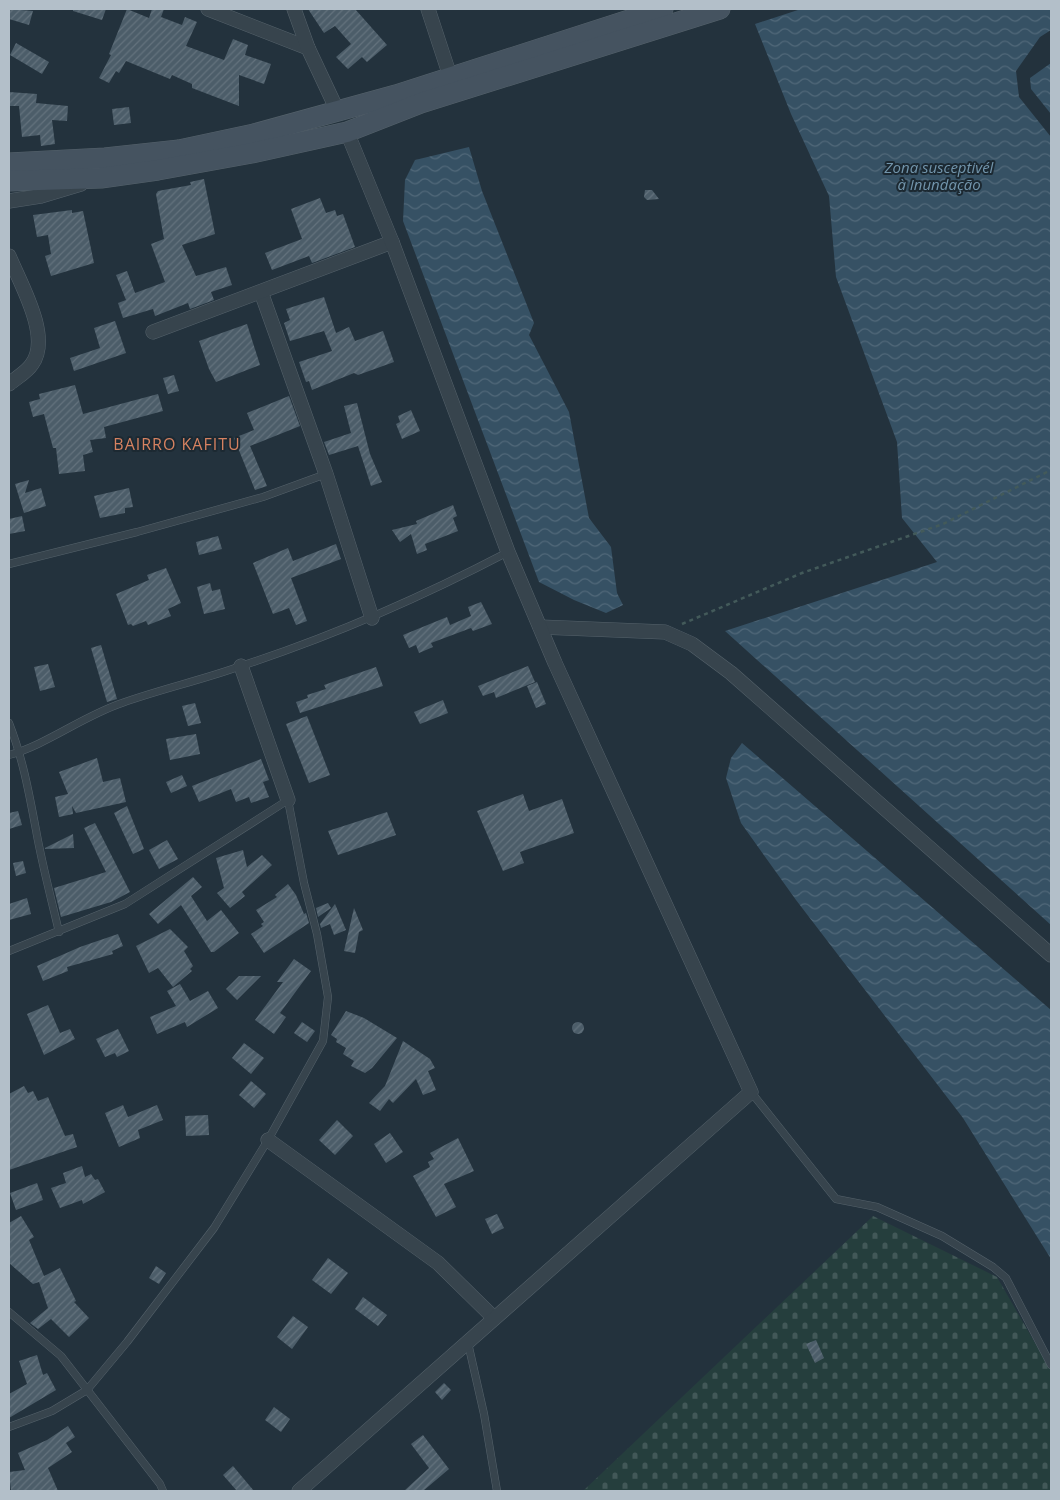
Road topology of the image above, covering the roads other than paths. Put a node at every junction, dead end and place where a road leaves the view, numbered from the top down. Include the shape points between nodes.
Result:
1 (208, 9) edge
2 (294, 9) edge
3 (428, 9) edge
4 (663, 9) edge
5 (720, 9) edge
6 (308, 48) junction
7 (450, 76) junction
8 (338, 112) junction
9 (347, 132) junction
10 (9, 163) edge
11 (101, 178) junction
12 (9, 181) edge
13 (9, 201) edge
14 (392, 242) junction
15 (9, 256) edge
16 (261, 292) junction
17 (153, 332) dead end
18 (9, 384) edge
19 (326, 474) junction
20 (508, 552) junction
21 (9, 564) edge
22 (372, 618) junction
23 (540, 627) junction
24 (241, 666) junction
25 (9, 723) edge
26 (20, 752) junction
27 (9, 755) edge
28 (288, 800) junction
29 (59, 932) junction
30 (9, 951) edge
31 (1051, 955) edge
32 (751, 1092) junction
33 (268, 1140) junction
34 (9, 1312) edge
35 (493, 1318) junction
36 (468, 1343) junction
37 (1051, 1366) edge
38 (87, 1390) junction
39 (9, 1427) edge
40 (163, 1491) edge
41 (299, 1491) edge
42 (497, 1491) edge

1 - 6 street
2 - 6 street
3 - 7 street
4 - 7 main road
5 - 9 main road via 421,103
6 - 8 street
7 - 8 main road
8 - 9 main road
8 - 10 main road via 179,150
9 - 11 main road via 252,153
9 - 14 street
11 - 12 main road
11 - 13 street via 41,196
14 - 16 street
14 - 20 street
15 - 18 street via 38,329 38,349 32,364
16 - 17 street
16 - 19 street
19 - 21 lane via 218,510
19 - 22 street
20 - 22 lane
20 - 23 street
22 - 24 lane
23 - 31 street via 665,632 692,644 731,673
23 - 32 street
24 - 26 lane via 120,703
24 - 28 street
25 - 26 lane
26 - 27 lane
26 - 29 lane
28 - 29 lane via 125,904
28 - 33 lane via 328,997 323,1041
29 - 30 lane
32 - 35 street
32 - 37 lane via 836,1199 877,1208 942,1236 1006,1278
33 - 35 street via 438,1264
33 - 38 lane via 214,1228
34 - 38 lane via 61,1356
35 - 36 street
36 - 41 street
36 - 42 lane
38 - 39 lane via 52,1411
38 - 40 lane

